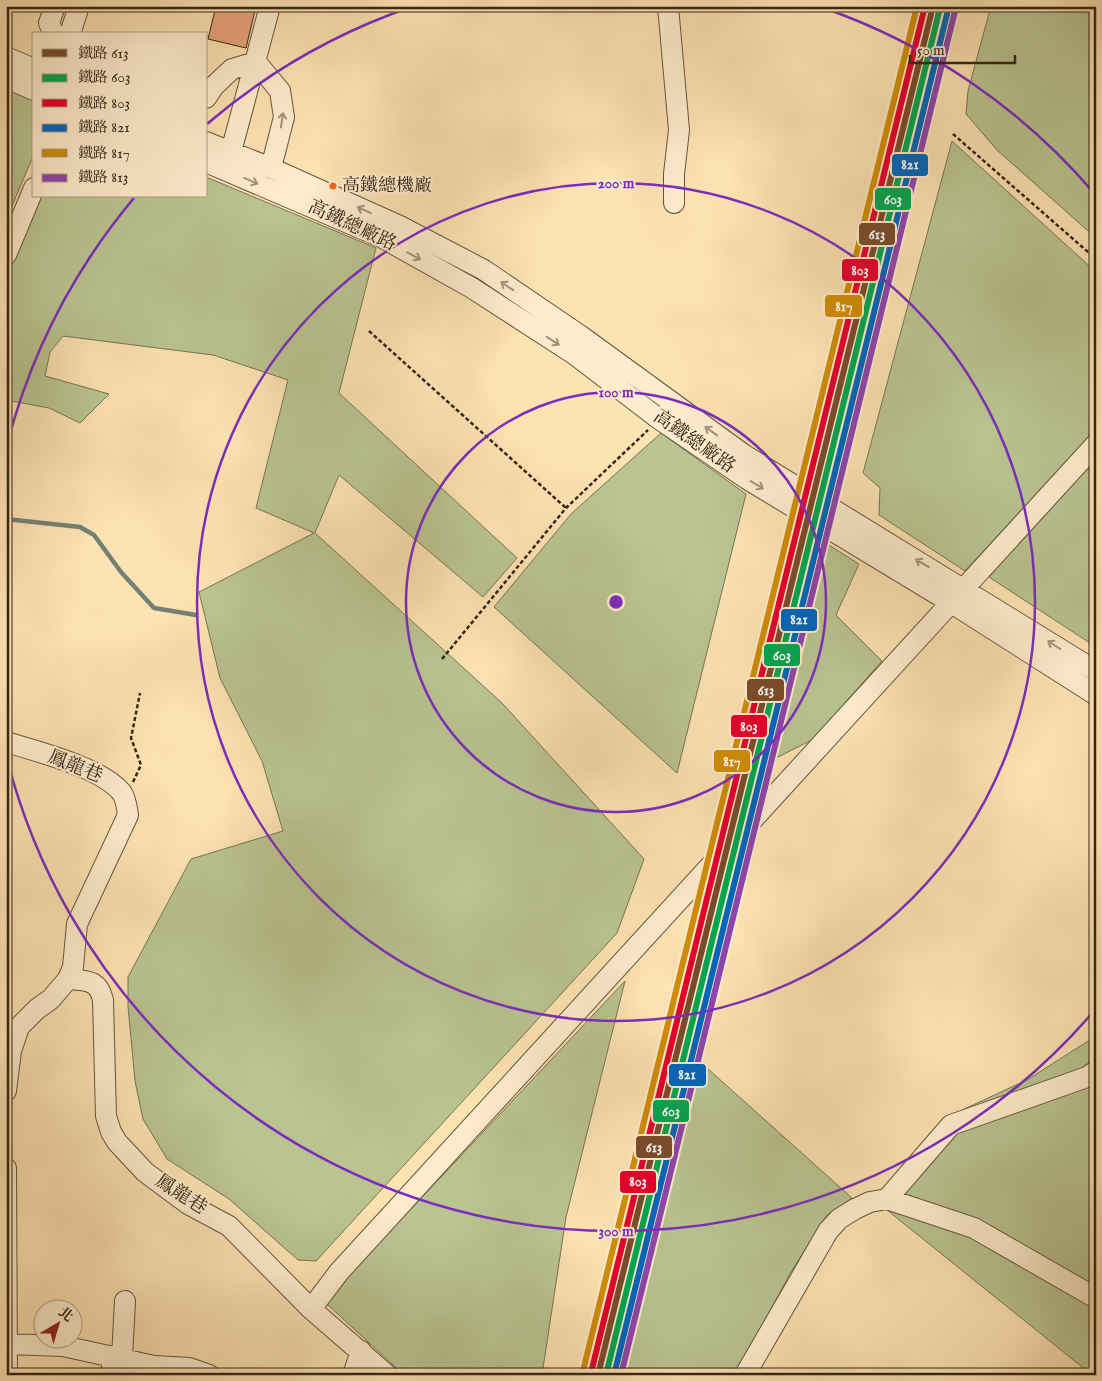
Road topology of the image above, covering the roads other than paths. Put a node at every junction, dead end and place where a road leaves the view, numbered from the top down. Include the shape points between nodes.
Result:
1 (55, 6) edge
2 (80, 6) edge
3 (270, 6) edge
4 (668, 6) edge
5 (53, 32) edge
6 (71, 32) edge
7 (6, 57) edge
8 (256, 62) junction
9 (32, 68) edge
10 (6, 78) edge
11 (32, 89) edge
12 (208, 95) edge
13 (208, 144) edge
14 (229, 161) junction
15 (208, 162) edge
16 (271, 168) junction
17 (32, 193) edge
18 (674, 203) dead end
19 (6, 255) edge
20 (1096, 444) edge
21 (957, 596) junction
22 (1096, 671) edge
23 (1096, 695) edge
24 (6, 742) edge
25 (68, 979) junction
26 (1096, 1071) edge
27 (6, 1091) edge
28 (6, 1168) edge
29 (7, 1197) edge
30 (887, 1198) junction
31 (1096, 1298) edge
32 (125, 1301) dead end
33 (311, 1309) junction
34 (7, 1344) edge
35 (361, 1351) junction
36 (115, 1363) edge
37 (7, 1375) edge
38 (209, 1375) edge
39 (353, 1375) edge
40 (387, 1375) edge
41 (745, 1375) edge

1 - 5 street via 49,24
2 - 6 street
3 - 8 street
4 - 18 street via 679,130
7 - 9 street
8 - 12 street via 232,69
8 - 14 street
16 -> 8 street via 284,117 280,91
10 - 11 street
13 - 14 street, 高鐵總廠路
14 - 15 street, 高鐵總廠路
14 - 16 street, 高鐵總廠路
14 -> 21 street, 高鐵總廠路 via 381,237 472,288 574,354 659,419 746,479
21 -> 16 street, 高鐵總廠路 via 743,454 484,270 400,226
17 - 19 street
20 - 21 street
22 -> 21 street, 高鐵總廠路
21 - 23 street, 高鐵總廠路
21 - 33 street via 339,1272
24 - 25 street, 鳳龍巷 via 71,762 111,782 123,794 128,815 77,924 73,967
25 - 27 street via 51,1000 19,1026 11,1051
25 - 33 street, 鳳龍巷 via 93,982 101,990 106,1116 117,1142 145,1172 188,1204 229,1226
26 - 30 street via 951,1125
28 - 29 street
29 - 34 street
30 - 31 street via 974,1228
30 - 41 street via 855,1209 828,1231
32 - 36 street
33 - 35 street, 鳳龍巷
34 - 36 street via 63,1346
34 - 37 street
35 - 39 street
35 - 40 street, 鳳龍巷
36 - 38 street via 189,1368

